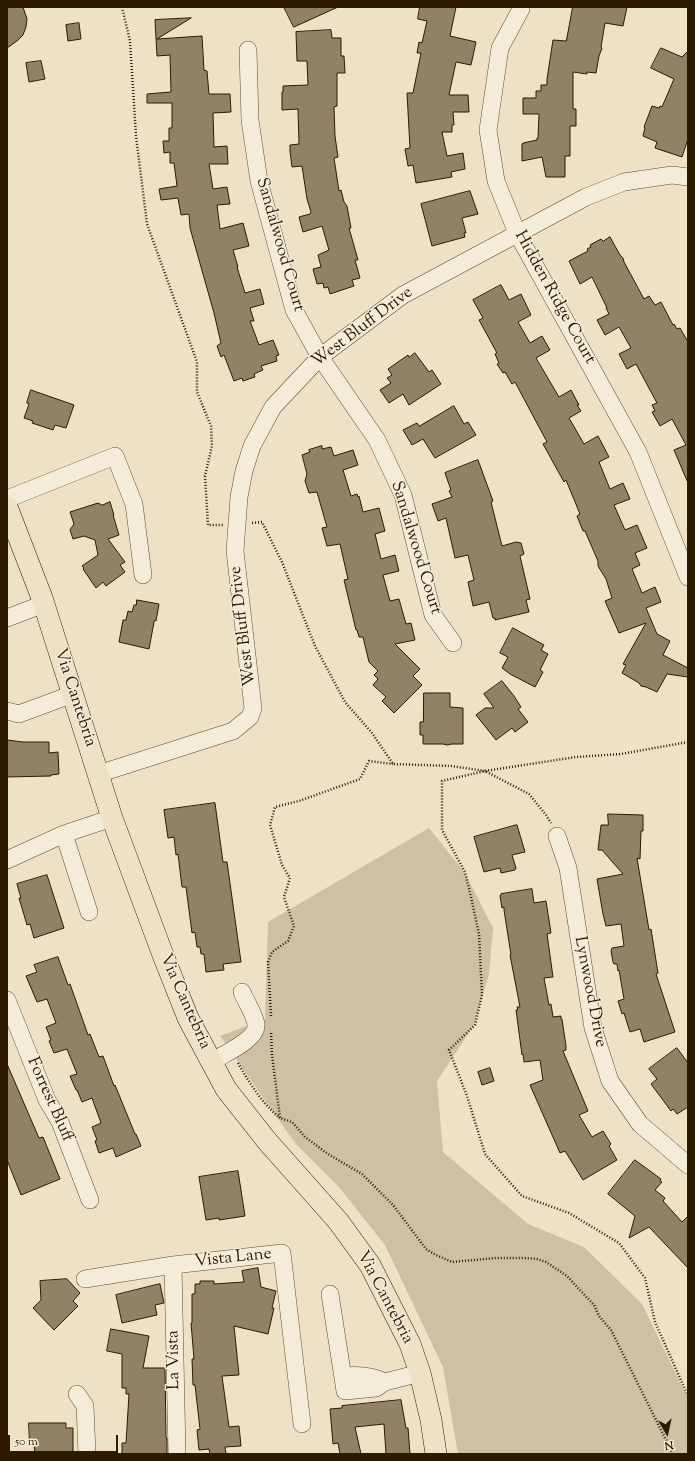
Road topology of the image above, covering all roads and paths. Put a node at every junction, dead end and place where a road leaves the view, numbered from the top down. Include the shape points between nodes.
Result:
1 (122, 7) edge
2 (521, 9) dead end
3 (248, 50) dead end
4 (688, 176) edge
5 (517, 233) junction
6 (320, 357) junction
7 (7, 499) edge
8 (7, 507) edge
9 (237, 524) junction
10 (143, 575) dead end
11 (688, 577) edge
12 (44, 604) junction
13 (7, 618) edge
14 (453, 643) dead end
15 (73, 694) junction
16 (7, 711) edge
17 (688, 742) edge
18 (393, 764) junction
19 (485, 771) junction
20 (98, 774) junction
21 (112, 818) junction
22 (64, 834) junction
23 (557, 836) joint
24 (7, 860) edge
25 (90, 912) dead end
26 (242, 992) dead end
27 (7, 1000) edge
28 (271, 1022) dead end
29 (271, 1027) dead end
30 (230, 1050) junction
31 (211, 1062) junction
32 (280, 1118) junction
33 (688, 1165) edge
34 (90, 1200) dead end
35 (173, 1265) junction
36 (85, 1279) dead end
37 (330, 1294) dead end
38 (420, 1373) junction
39 (77, 1394) dead end
40 (688, 1396) edge
41 (302, 1424) dead end
42 (87, 1454) edge
43 (177, 1454) edge
44 (436, 1454) edge
45 (673, 1454) edge

1 - 9 path via 130,41 136,136 146,224 197,362 197,392 211,426 212,446 205,476 208,525
2 - 5 street, Hidden Ridge Court via 500,48 488,130 496,181
3 - 6 street, Sandalwood Court via 250,120 259,181 294,310
4 - 5 street, West Bluff Drive via 672,175 624,182 586,197
5 - 6 street, West Bluff Drive via 403,294
5 - 11 street, Hidden Ridge Court via 638,452
6 - 9 street, West Bluff Drive via 273,407 252,446 244,471
6 - 14 street, Sandalwood Court via 376,440 403,495 432,615
7 - 10 street via 115,456 134,504
8 - 12 main road, Via Cantebria
9 - 18 path via 262,522 282,562 315,646 344,702 372,733
9 - 20 street, West Bluff Drive via 235,551 253,708 250,717 233,731
12 - 13 street
12 - 15 main road, Via Cantebria
15 - 16 street via 19,714
15 - 20 main road, Via Cantebria
17 - 19 path via 621,754 576,757
18 - 19 path via 451,766
18 - 28 path via 370,761 360,779 275,807 270,825 282,865 290,878 284,897 294,926 288,941 272,952 268,962
19 - 23 path via 529,794 546,814
19 - 40 path via 442,781 442,830 465,872 479,934 482,995 475,1025 449,1050 486,1154 522,1196 569,1213 618,1243 645,1278 655,1322
20 - 21 main road, Via Cantebria
21 - 22 street
21 - 31 main road, Via Cantebria via 188,1018
22 - 24 street
22 - 25 street
23 - 33 street, Lynwood Drive via 568,868 593,1028 610,1081 640,1124
26 - 30 street via 256,1022 256,1030 250,1038
27 - 34 street, Forrest Bluff via 47,1100 60,1122
29 - 32 path
30 - 31 street
30 - 32 path via 248,1081
31 - 38 main road, Via Cantebria via 235,1101 338,1221 370,1265 410,1344
32 - 45 path via 292,1122 305,1137 362,1174 393,1204 426,1249 436,1255 452,1262 496,1258 537,1259 567,1276 594,1305 599,1316 611,1330
35 - 36 street, Vista Lane
35 - 41 street, Vista Lane via 282,1253
35 - 43 street, La Vista
37 - 38 street via 342,1376 373,1377 384,1382
38 - 44 main road, Via Cantebria
39 - 42 street via 85,1406

